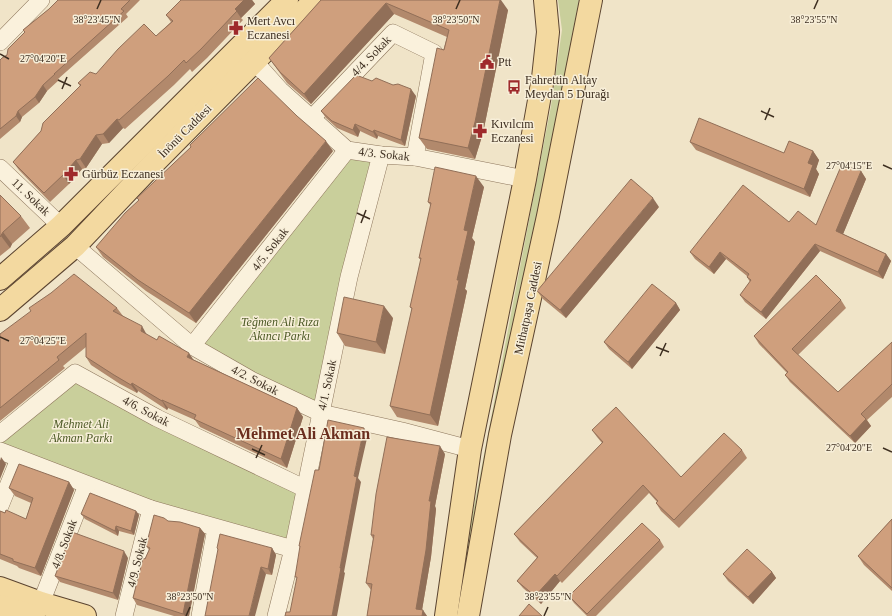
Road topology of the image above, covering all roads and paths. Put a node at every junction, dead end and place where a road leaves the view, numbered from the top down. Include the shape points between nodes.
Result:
1 (41, 0) edge
2 (286, 0) edge
3 (315, 0) edge
4 (545, 0) edge
5 (591, 0) edge
6 (24, 7) edge
7 (0, 42) edge
8 (254, 61) junction
9 (311, 119) junction
10 (347, 150) junction
11 (380, 155) junction
12 (415, 157) junction
13 (0, 168) edge
14 (525, 179) junction
15 (61, 226) junction
16 (75, 246) junction
17 (0, 279) edge
18 (0, 310) edge
19 (192, 346) junction
20 (321, 413) junction
21 (0, 434) edge
22 (470, 449) junction
23 (0, 451) edge
24 (19, 459) junction
25 (87, 485) junction
26 (306, 489) junction
27 (0, 506) edge
28 (151, 509) junction
29 (216, 528) junction
30 (293, 549) junction
31 (0, 588) edge
32 (0, 606) edge
33 (37, 609) edge
34 (86, 616) edge
35 (124, 616) edge
36 (200, 616) edge
37 (276, 616) edge
38 (446, 616) edge
39 (468, 616) edge

1 - 6 street
2 - 15 main road, İnönü Caddesi
3 - 8 main road, İnönü Caddesi
4 - 14 main road via 548,32 543,78
5 - 39 main road, Mithatpaşa Caddesi via 548,216 500,435
6 - 7 street
8 - 9 street, 4/3. Sokak
8 - 16 main road, İnönü Caddesi
9 - 10 street, 4/3. Sokak
9 - 12 street, 4/4. Sokak via 392,33 434,53
10 - 11 street, 4/3. Sokak
10 - 19 street, 4/5. Sokak
11 - 12 street, 4/3. Sokak
11 - 20 street, 4/1. Sokak via 349,277
12 - 14 street, 4/3. Sokak
13 - 15 street, 11. Sokak
14 - 22 main road
15 - 17 main road, İnönü Caddesi
16 - 18 main road, İnönü Caddesi
16 - 19 street, 4/2. Sokak
19 - 20 street, 4/2. Sokak via 253,380
20 - 22 street, 4/2. Sokak
20 - 26 street, 4/1. Sokak
21 - 26 street, 4/6. Sokak via 75,373 157,418
22 - 38 main road
23 - 24 street
24 - 25 street
24 - 27 street
25 - 28 street
25 - 33 street, 4/8. Sokak
26 - 30 street, 4/1. Sokak
28 - 29 street
28 - 35 street, 4/9. Sokak
29 - 30 street
29 - 36 street
30 - 37 street, 4/1. Sokak
31 - 33 main road
32 - 33 main road
33 - 34 main road

